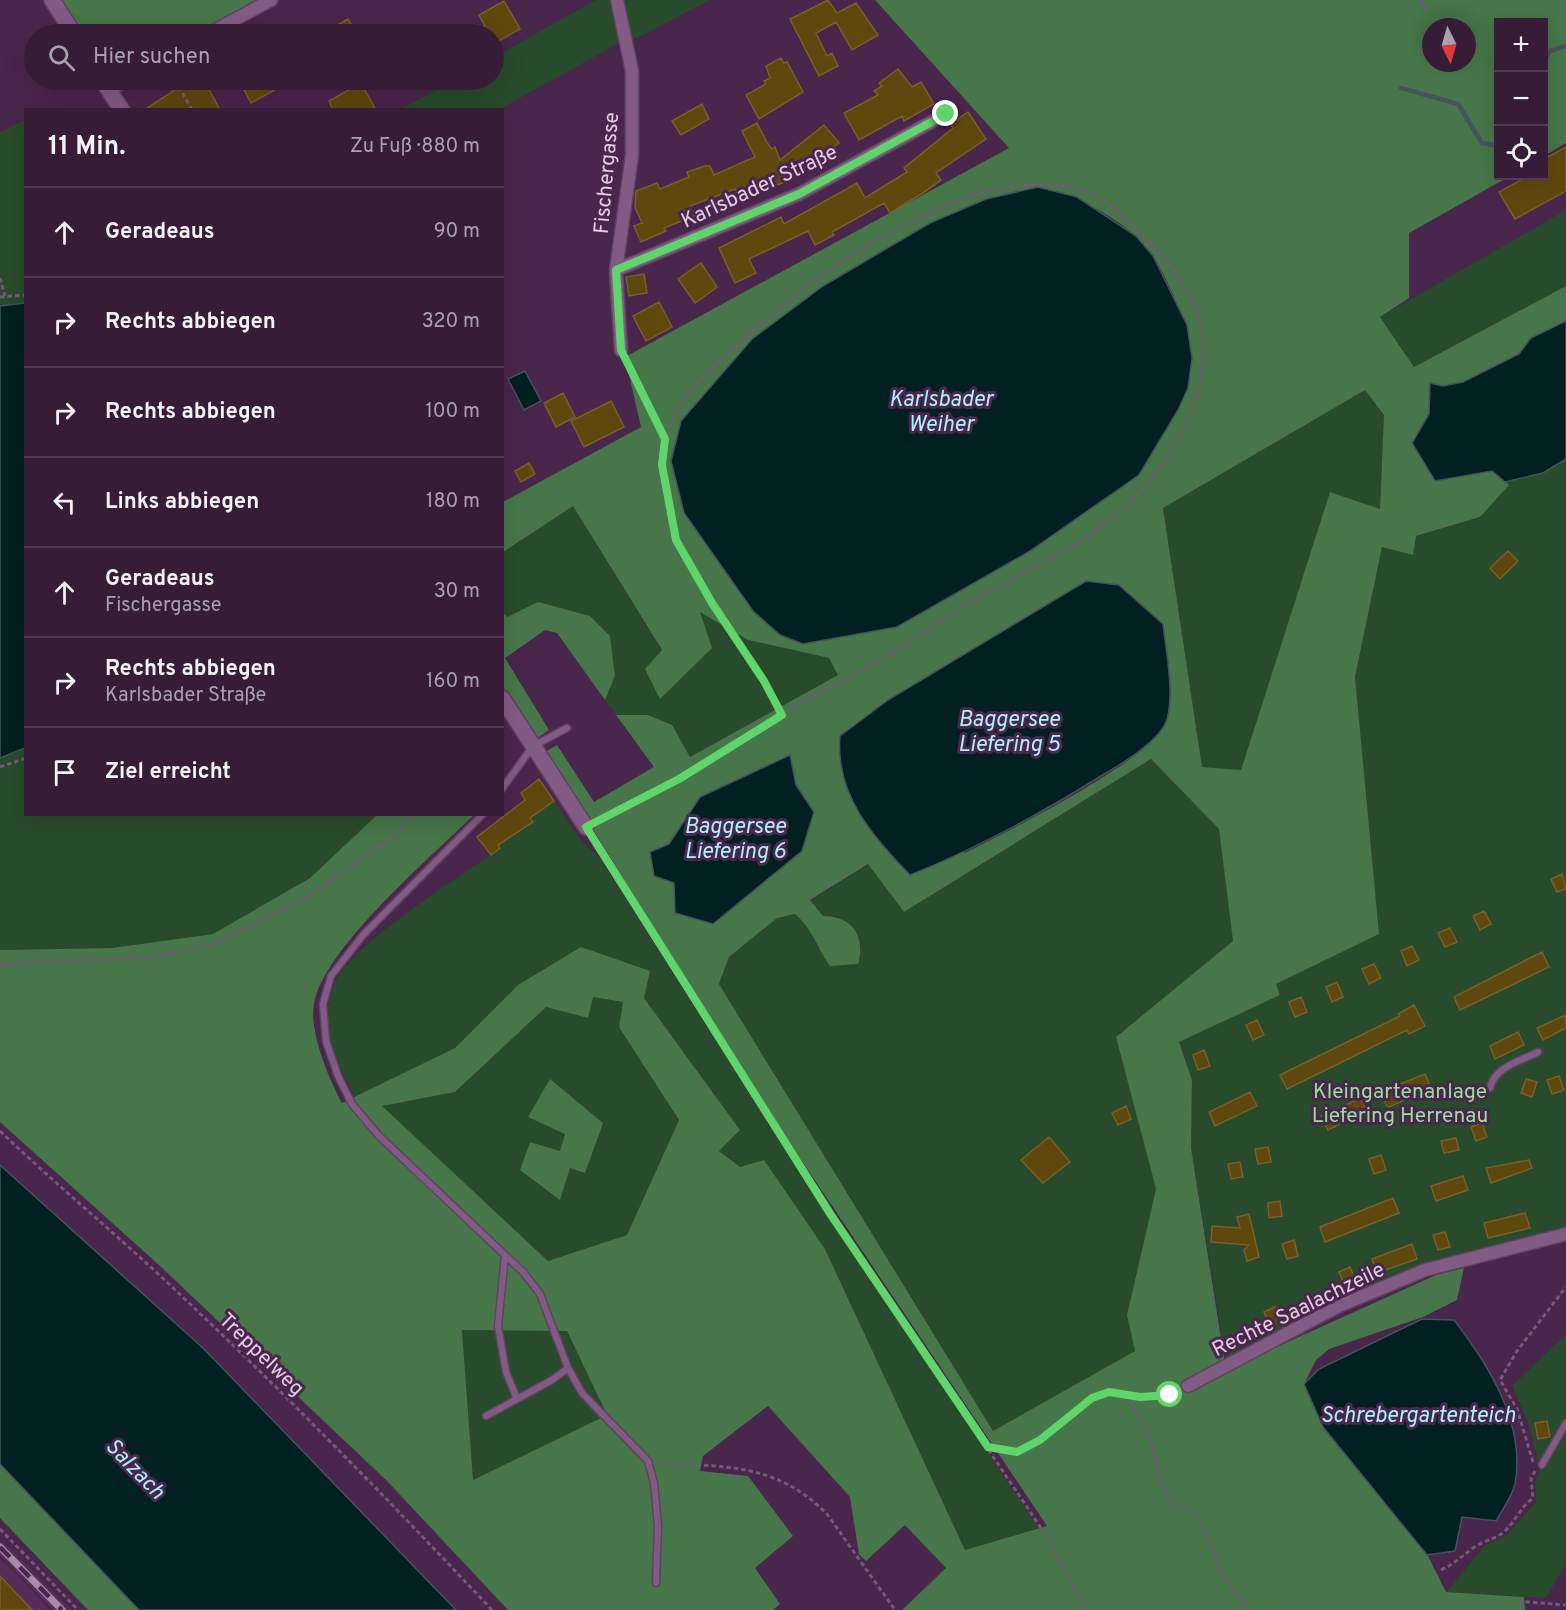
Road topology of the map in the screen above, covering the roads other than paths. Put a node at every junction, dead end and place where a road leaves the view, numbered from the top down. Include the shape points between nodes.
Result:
1 (52, 0) edge
2 (271, 0) edge
3 (617, 0) edge
4 (68, 24) edge
5 (227, 24) edge
6 (108, 90) edge
7 (121, 108) edge
8 (946, 114) dead end
9 (616, 270) junction
10 (621, 350) road end
11 (504, 701) edge
12 (567, 728) dead end
13 (534, 746) junction
14 (504, 786) edge
15 (481, 816) edge
16 (586, 827) road end
17 (1538, 1052) dead end
18 (1490, 1088) dead end
19 (1566, 1234) edge
20 (505, 1255) junction
21 (568, 1368) junction
22 (1188, 1386) dead end
23 (517, 1399) junction
24 (486, 1416) dead end
25 (1566, 1423) edge
26 (1542, 1465) dead end
27 (656, 1583) dead end

1 - 4 street
2 - 5 street
3 - 9 street, Fischergasse via 632,71 632,155
6 - 7 street
8 - 9 street, Karlsbader Straße via 799,194
9 - 10 street, Fischergasse
11 - 13 street
12 - 13 lane
13 - 14 lane
13 - 16 street
15 - 20 lane via 363,935 331,976 322,1004 326,1041 352,1104 379,1136
17 - 18 lane via 1498,1072
19 - 22 street, Rechte Saalachzeile via 1415,1275 1339,1306
20 - 21 lane via 540,1294
20 - 23 lane via 498,1326 506,1372
21 - 23 lane
21 - 27 lane via 582,1393 648,1461 658,1526
23 - 24 lane
25 - 26 lane

